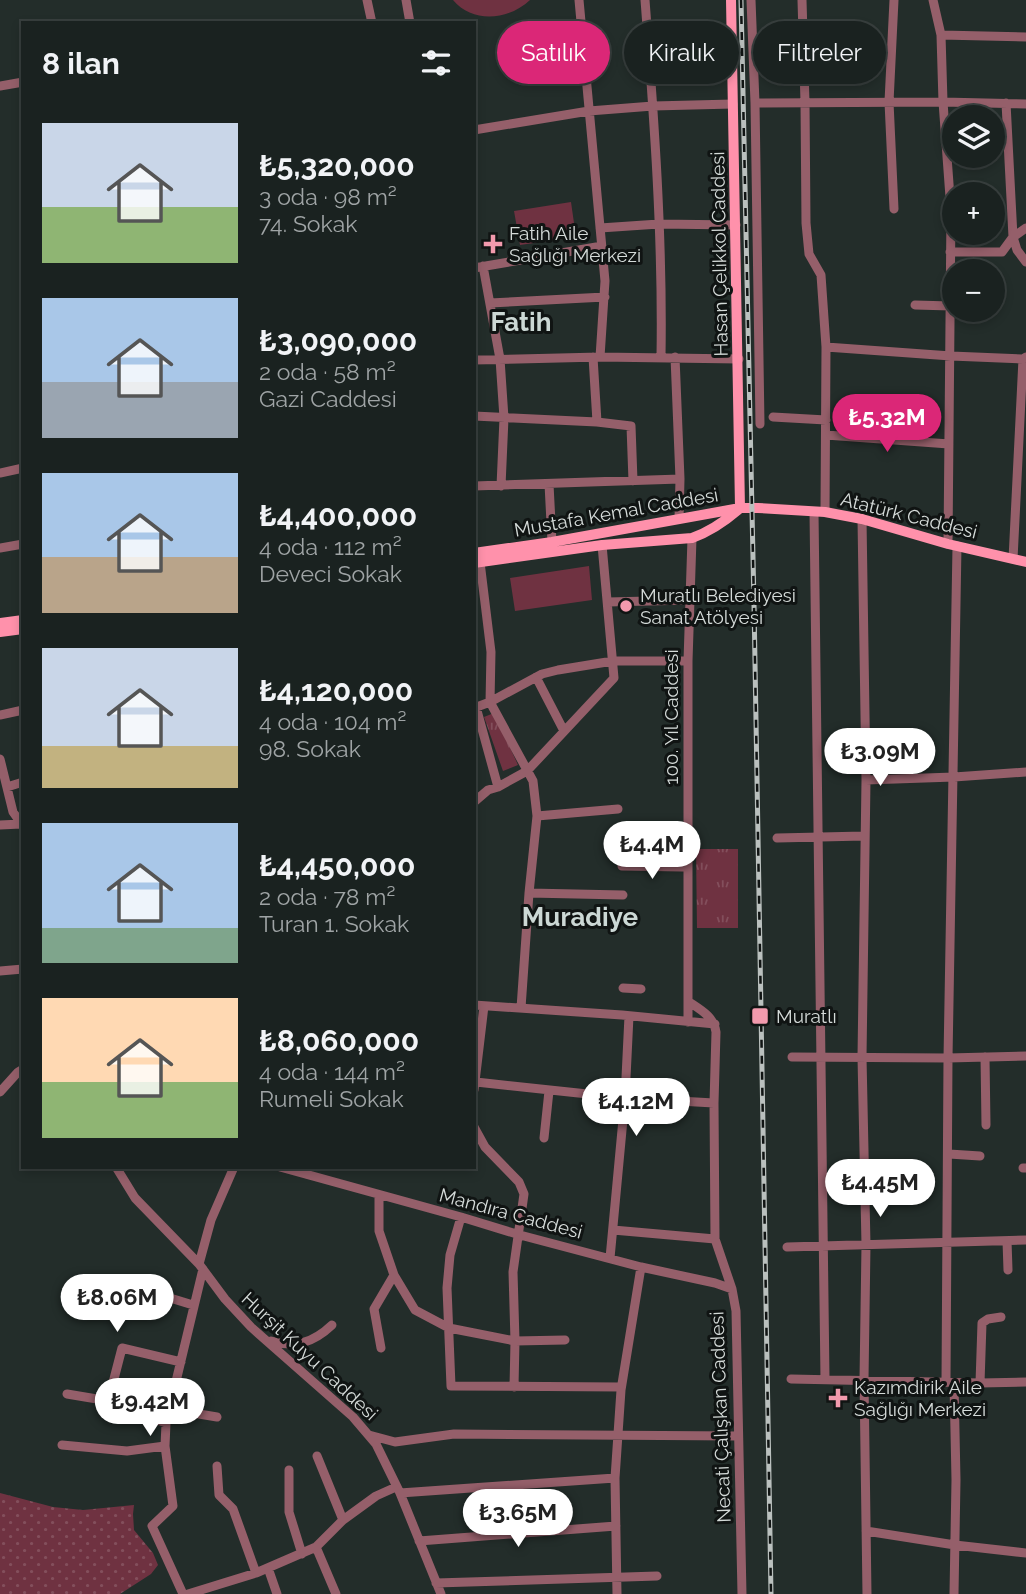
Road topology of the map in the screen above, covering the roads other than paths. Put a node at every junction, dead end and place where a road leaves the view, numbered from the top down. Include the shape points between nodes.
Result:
1 (367, 0) edge
2 (406, 0) edge
3 (579, 0) edge
4 (645, 0) edge
5 (731, 0) edge
6 (751, 0) edge
7 (802, 0) edge
8 (894, 0) edge
9 (933, 0) edge
10 (371, 21) edge
11 (410, 21) edge
12 (941, 35) junction
13 (1026, 37) edge
14 (21, 82) edge
15 (0, 86) edge
16 (805, 102) junction
17 (889, 102) junction
18 (943, 102) junction
19 (755, 103) junction
20 (1006, 103) junction
21 (733, 104) junction
22 (1026, 104) edge
23 (653, 106) junction
24 (589, 111) junction
25 (476, 130) edge
26 (894, 209) dead end
27 (659, 224) junction
28 (736, 225) junction
29 (600, 228) junction
30 (1026, 228) edge
31 (1013, 237) junction
32 (601, 246) junction
33 (950, 252) junction
34 (950, 259) edge
35 (1026, 262) edge
36 (478, 267) edge
37 (605, 298) junction
38 (490, 303) junction
39 (915, 305) dead end
40 (942, 306) edge
41 (951, 322) edge
42 (826, 346) junction
43 (951, 356) junction
44 (596, 357) junction
45 (661, 357) junction
46 (675, 358) junction
47 (1024, 358) edge
48 (500, 359) junction
49 (738, 359) junction
50 (476, 360) edge
51 (476, 416) edge
52 (773, 417) dead end
53 (504, 418) junction
54 (826, 420) junction
55 (597, 422) junction
56 (760, 424) dead end
57 (827, 435) junction
58 (949, 443) junction
59 (21, 468) edge
60 (0, 473) edge
61 (680, 479) junction
62 (633, 481) junction
63 (549, 484) junction
64 (476, 486) edge
65 (501, 486) junction
66 (740, 508) junction
67 (820, 512) junction
68 (701, 515) junction
69 (679, 519) junction
70 (862, 519) junction
71 (704, 534) junction
72 (688, 538) junction
73 (552, 542) junction
74 (21, 544) edge
75 (602, 545) junction
76 (953, 545) junction
77 (0, 548) edge
78 (476, 559) edge
79 (1013, 559) junction
80 (1026, 562) edge
81 (689, 600) junction
82 (608, 602) junction
83 (21, 620) edge
84 (0, 623) edge
85 (21, 629) edge
86 (0, 632) edge
87 (613, 661) junction
88 (688, 662) junction
89 (536, 677) junction
90 (490, 702) junction
91 (476, 708) edge
92 (21, 710) edge
93 (476, 711) edge
94 (0, 715) edge
95 (564, 731) junction
96 (0, 759) edge
97 (527, 771) junction
98 (1026, 772) edge
99 (954, 777) junction
100 (866, 780) junction
101 (21, 783) edge
102 (7, 787) junction
103 (498, 787) junction
104 (476, 800) edge
105 (618, 809) dead end
106 (537, 816) junction
107 (21, 824) edge
108 (0, 825) edge
109 (21, 825) edge
110 (819, 836) junction
111 (864, 836) junction
112 (777, 838) dead end
113 (622, 866) dead end
114 (682, 867) dead end
115 (529, 893) junction
116 (623, 895) dead end
117 (21, 969) edge
118 (0, 971) edge
119 (623, 988) dead end
120 (640, 989) dead end
121 (689, 1002) junction
122 (479, 1005) edge
123 (521, 1008) junction
124 (629, 1016) junction
125 (688, 1022) junction
126 (715, 1028) junction
127 (985, 1056) junction
128 (1026, 1056) edge
129 (792, 1057) dead end
130 (820, 1057) junction
131 (862, 1057) junction
132 (948, 1058) junction
133 (476, 1066) edge
134 (21, 1070) edge
135 (476, 1086) edge
136 (549, 1091) junction
137 (0, 1093) edge
138 (625, 1098) junction
139 (714, 1103) junction
140 (986, 1125) dead end
141 (476, 1131) edge
142 (544, 1138) dead end
143 (949, 1154) junction
144 (980, 1156) dead end
145 (117, 1169) edge
146 (233, 1169) edge
147 (309, 1171) edge
148 (379, 1195) junction
149 (461, 1217) junction
150 (612, 1230) junction
151 (520, 1235) junction
152 (715, 1239) junction
153 (1026, 1240) edge
154 (946, 1241) junction
155 (1007, 1241) junction
156 (866, 1245) junction
157 (787, 1247) dead end
158 (823, 1247) junction
159 (610, 1258) junction
160 (201, 1267) junction
161 (642, 1267) junction
162 (1008, 1269) dead end
163 (394, 1275) junction
164 (732, 1289) junction
165 (144, 1290) dead end
166 (193, 1305) junction
167 (1001, 1317) dead end
168 (332, 1325) dead end
169 (449, 1328) junction
170 (265, 1339) junction
171 (565, 1340) dead end
172 (515, 1341) junction
173 (381, 1348) dead end
174 (181, 1362) junction
175 (791, 1379) dead end
176 (825, 1379) junction
177 (864, 1380) junction
178 (950, 1382) junction
179 (1026, 1382) edge
180 (981, 1383) junction
181 (514, 1387) junction
182 (621, 1387) junction
183 (67, 1394) dead end
184 (108, 1402) junction
185 (169, 1409) junction
186 (217, 1418) dead end
187 (166, 1423) junction
188 (367, 1434) junction
189 (618, 1435) junction
190 (738, 1436) junction
191 (62, 1445) dead end
192 (165, 1446) junction
193 (317, 1456) dead end
194 (217, 1466) dead end
195 (289, 1470) dead end
196 (615, 1478) junction
197 (398, 1490) junction
198 (343, 1520) junction
199 (616, 1526) junction
200 (866, 1531) junction
201 (419, 1541) junction
202 (956, 1545) junction
203 (316, 1547) junction
204 (1026, 1553) edge
205 (302, 1554) junction
206 (268, 1568) junction
207 (256, 1573) junction
208 (618, 1576) junction
209 (657, 1576) dead end
210 (436, 1583) junction
211 (185, 1594) edge
212 (277, 1594) edge
213 (336, 1594) edge
214 (441, 1594) edge
215 (617, 1594) edge
216 (742, 1594) edge
217 (867, 1594) edge
218 (954, 1594) edge

1 - 10 street
2 - 11 street
3 - 24 street
4 - 23 street
5 - 21 main road, Hasan Çelikkol Caddesi
6 - 19 street
7 - 16 street
8 - 17 street
9 - 12 street
12 - 13 street
12 - 18 street
14 - 15 street
16 - 17 street
16 - 19 street
16 - 42 street via 806,223 810,254 821,275
17 - 18 street
17 - 26 street
18 - 20 street
18 - 33 street
19 - 56 street
20 - 22 street
20 - 31 street
21 - 23 street
21 - 28 main road, Hasan Çelikkol Caddesi
23 - 24 street
23 - 27 street
24 - 25 street
24 - 29 street
27 - 28 street
27 - 29 street
27 - 45 street
28 - 49 main road, Hasan Çelikkol Caddesi
29 - 32 street
30 - 31 street
31 - 33 street via 1002,252
31 - 35 street
32 - 36 street
32 - 37 street
33 - 34 street
36 - 38 street
37 - 38 street
37 - 44 street
38 - 48 street
39 - 40 street
41 - 43 street
42 - 43 street
42 - 54 street
43 - 47 street
43 - 58 street
44 - 45 street
44 - 48 street
44 - 55 street
45 - 46 street
46 - 49 street
46 - 61 street
47 - 79 street
48 - 50 street
48 - 53 street
49 - 66 main road, Hasan Çelikkol Caddesi
51 - 53 street
52 - 54 street
53 - 55 street
53 - 65 street
54 - 57 street
55 - 62 street via 631,426
57 - 58 street
57 - 67 street
58 - 76 street
59 - 60 street
61 - 62 street
61 - 69 street
62 - 63 street
63 - 65 street
63 - 73 street
64 - 65 street
66 - 67 main road, Atatürk Caddesi
66 - 68 main road, Mustafa Kemal Caddesi
66 - 71 main road, Mustafa Kemal Caddesi
67 - 70 main road, Atatürk Caddesi
67 - 110 street
68 - 69 main road, Mustafa Kemal Caddesi
68 - 71 main road
69 - 72 main road
69 - 73 main road, Mustafa Kemal Caddesi
70 - 76 main road, Atatürk Caddesi
70 - 100 street
71 - 72 main road, Mustafa Kemal Caddesi
72 - 75 main road, Mustafa Kemal Caddesi
72 - 81 street, 100. Yıl Caddesi
73 - 78 main road, Mustafa Kemal Caddesi
74 - 77 street
75 - 78 main road, Mustafa Kemal Caddesi
75 - 82 street
76 - 79 main road, Atatürk Caddesi
76 - 99 street
78 - 90 street via 491,652
79 - 80 main road, Atatürk Caddesi
81 - 82 street
81 - 88 street, 100. Yıl Caddesi
82 - 87 street
83 - 84 main road
85 - 86 main road
87 - 88 street
87 - 89 street
87 - 95 street via 614,678
88 - 121 street, 100. Yıl Caddesi
89 - 90 street
89 - 95 street
90 - 91 street
90 - 97 street
92 - 94 street
93 - 103 street
95 - 97 street
96 - 102 street
97 - 103 street
97 - 106 street via 533,781
98 - 99 street
99 - 100 street
99 - 132 street
100 - 111 street
101 - 102 street
102 - 107 street
103 - 104 street
105 - 106 street
106 - 115 street
108 - 109 street
110 - 111 street
110 - 112 street
110 - 130 street
111 - 131 street
113 - 114 street
115 - 116 street
115 - 123 street
117 - 118 street
119 - 120 street
121 - 125 street, 100. Yıl Caddesi
121 - 126 street via 703,1011
122 - 123 street
122 - 133 street
123 - 124 street
124 - 125 street
124 - 138 street
125 - 126 street
126 - 139 street, Necati Çalışkan Caddesi
127 - 128 street
127 - 132 street
127 - 140 street
129 - 130 street
130 - 131 street
130 - 158 street
131 - 132 street
131 - 156 street
132 - 143 street
134 - 137 street
135 - 136 street
136 - 138 street
136 - 142 street
138 - 139 street
138 - 150 street
139 - 152 street, Necati Çalışkan Caddesi
141 - 151 street via 485,1147 519,1182 524,1194
143 - 144 street
143 - 154 street
145 - 160 street, Hurşit Kuyu Caddesi via 135,1198
146 - 160 street via 211,1220
147 - 148 street, Mandıra Caddesi
148 - 149 street, Mandıra Caddesi
148 - 163 street via 379,1231
149 - 151 street, Mandıra Caddesi
149 - 169 street via 450,1255
150 - 152 street
150 - 159 street
151 - 159 street, Mandıra Caddesi
151 - 172 street via 513,1272
152 - 164 street, Necati Çalışkan Caddesi
153 - 155 street
154 - 155 street
154 - 156 street
154 - 178 street
155 - 162 street
156 - 158 street
156 - 177 street
157 - 158 street
158 - 176 street
159 - 161 street, Mandıra Caddesi
160 - 166 street
160 - 170 street, Hurşit Kuyu Caddesi
161 - 164 street, Mandıra Caddesi
161 - 182 street
163 - 169 street via 415,1310
163 - 173 street via 374,1309
164 - 190 street, Necati Çalışkan Caddesi
165 - 166 street
166 - 174 street
167 - 180 street via 982,1323
168 - 170 street via 313,1340 299,1343 283,1345
169 - 172 street
169 - 181 street via 451,1386
170 - 188 street, Hurşit Kuyu Caddesi
171 - 172 street
172 - 181 street
174 - 184 street via 122,1348
174 - 185 street
175 - 176 street
176 - 177 street
177 - 178 street
177 - 200 street
178 - 180 street
178 - 202 street
179 - 180 street
181 - 182 street
182 - 189 street
183 - 184 street
184 - 187 street
185 - 186 street
185 - 187 street
187 - 192 street
188 - 189 street via 395,1442 454,1434
188 - 197 street, Hurşit Kuyu Caddesi
189 - 190 street
189 - 196 street
190 - 216 street, Necati Çalışkan Caddesi
191 - 192 street via 127,1451
192 - 211 street via 173,1506 152,1526
193 - 198 street
194 - 207 street via 219,1495 233,1509
195 - 205 street via 289,1511
196 - 197 street
196 - 199 street
197 - 198 street via 376,1496
197 - 201 street, Hurşit Kuyu Caddesi
198 - 203 street
199 - 201 street
199 - 208 street
200 - 202 street
200 - 217 street
201 - 210 street, Hurşit Kuyu Caddesi
202 - 204 street
202 - 218 street
203 - 205 street
203 - 213 street
205 - 206 street
206 - 207 street
206 - 212 street
207 - 211 street
208 - 209 street
208 - 210 street
208 - 215 street
210 - 214 street, Hurşit Kuyu Caddesi

